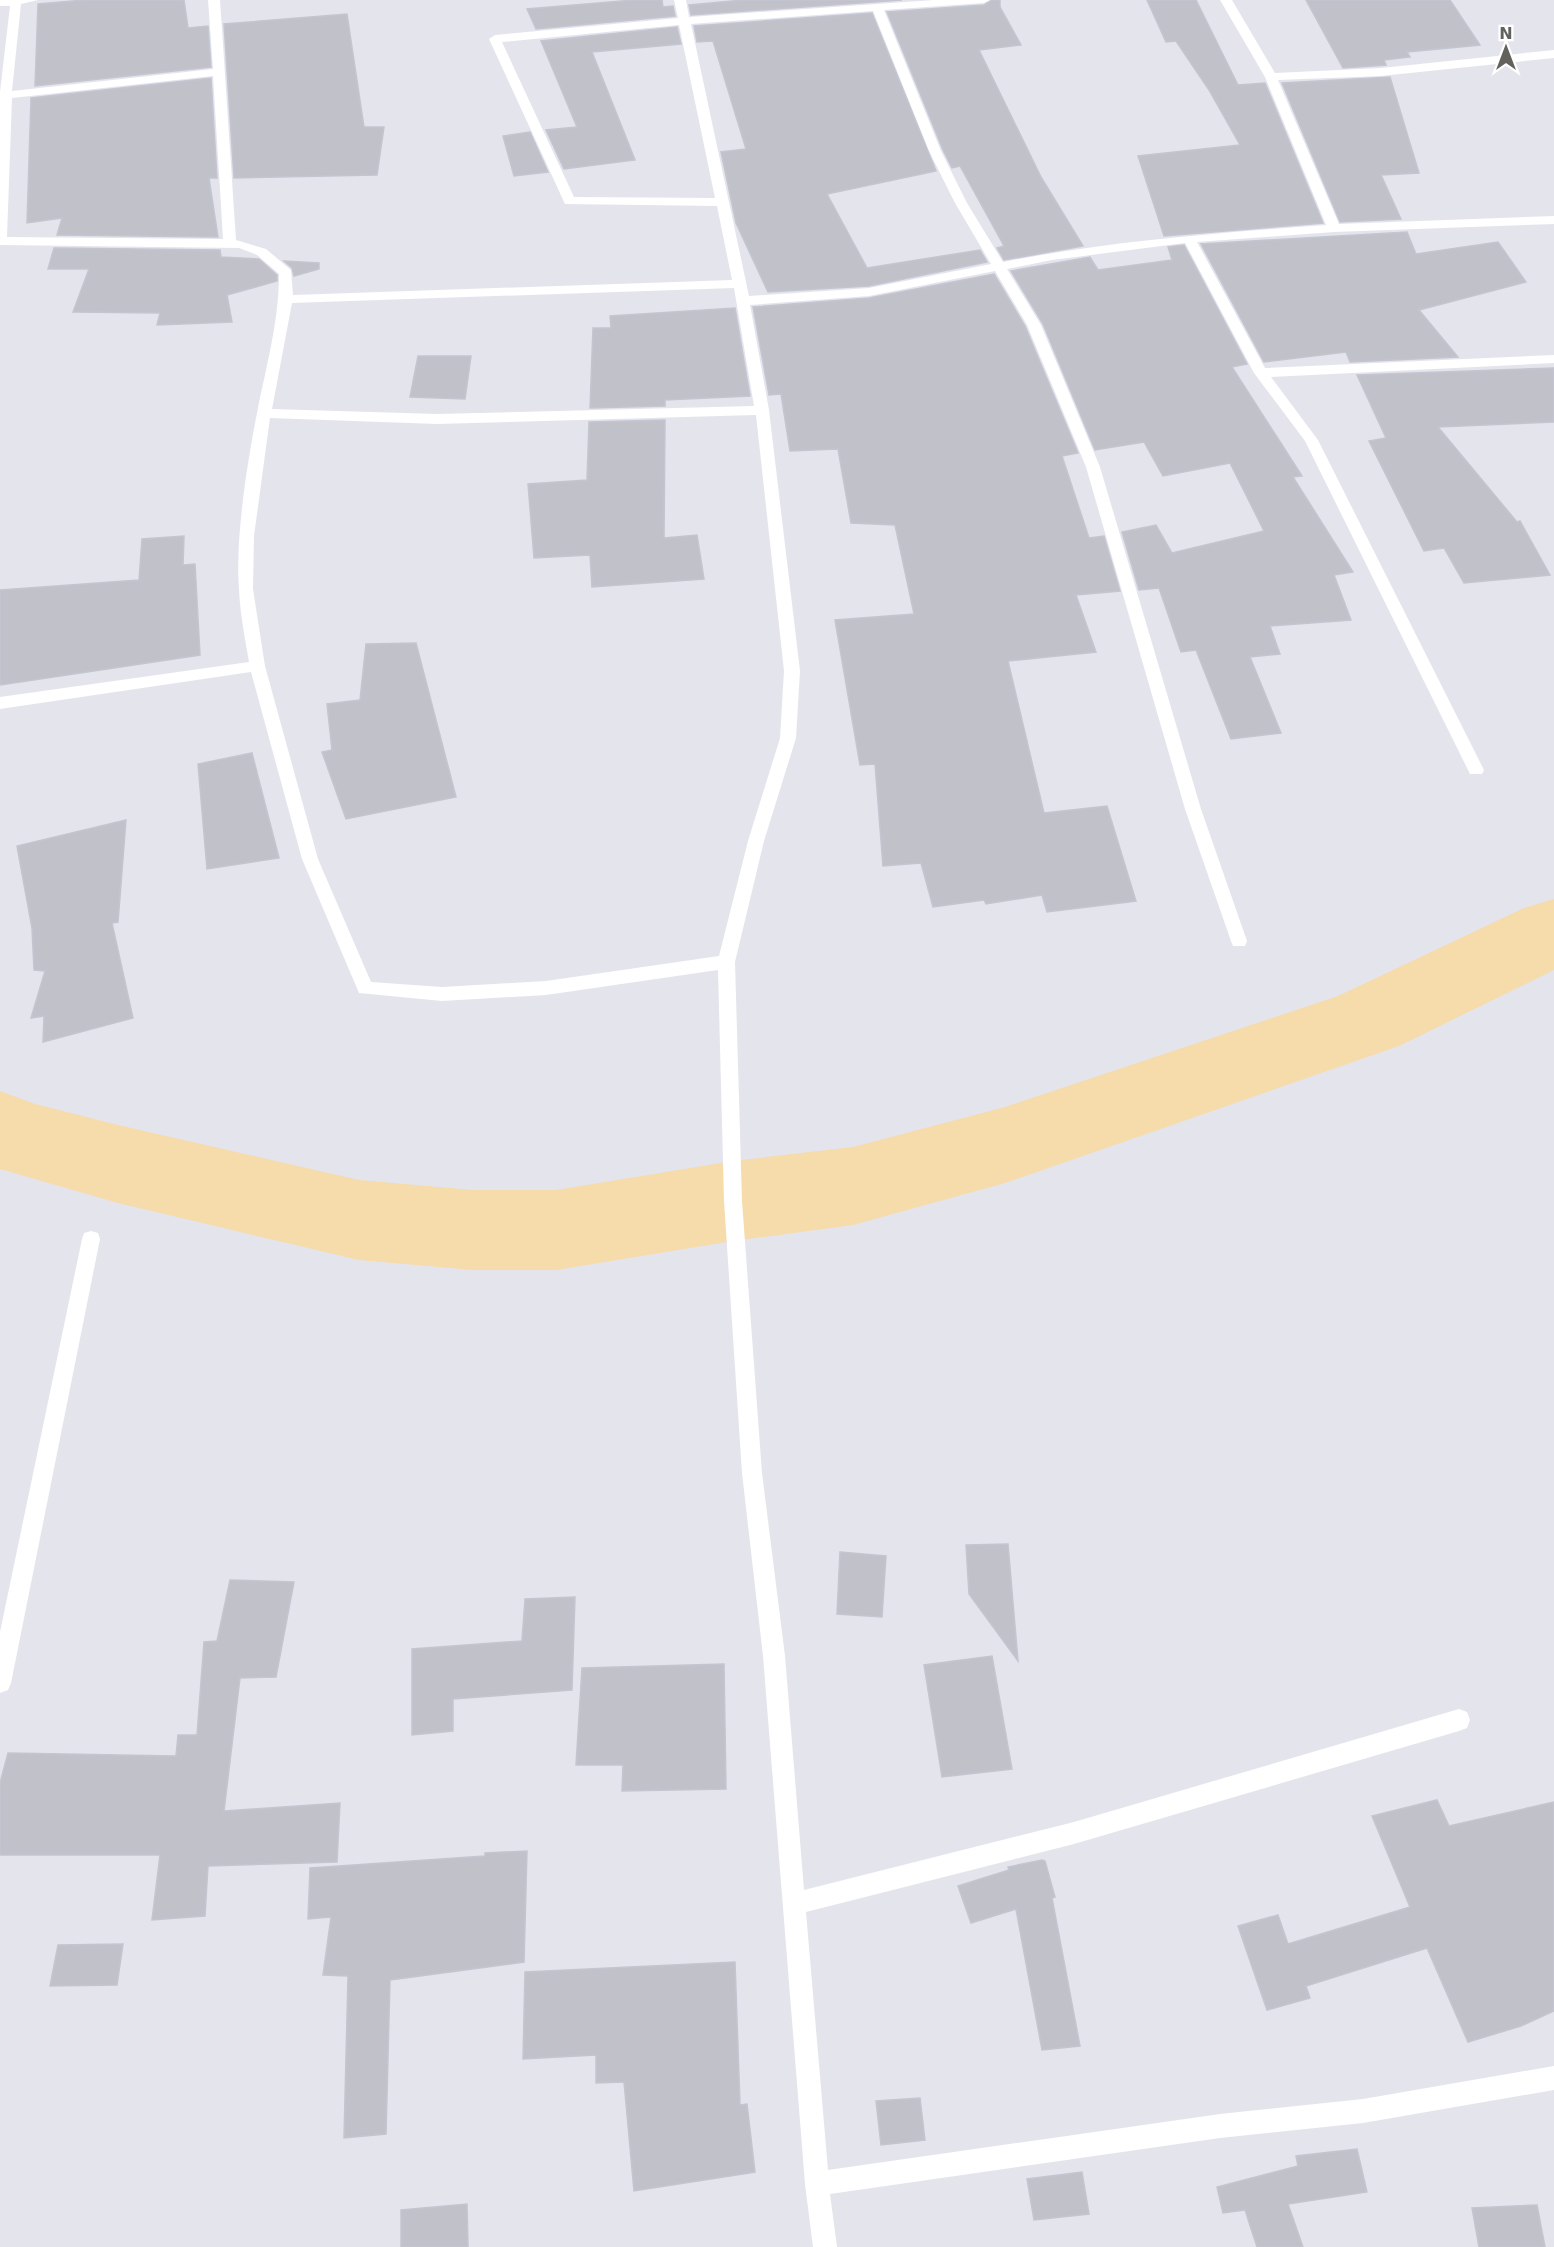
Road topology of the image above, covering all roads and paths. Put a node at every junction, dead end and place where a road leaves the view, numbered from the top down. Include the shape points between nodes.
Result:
1 (32, 0) edge
2 (214, 0) edge
3 (680, 0) edge
4 (984, 0) edge
5 (1226, 0) edge
6 (16, 1) edge
7 (0, 3) edge
8 (877, 8) junction
9 (683, 21) junction
10 (1554, 54) edge
11 (217, 72) junction
12 (1271, 77) junction
13 (3, 96) edge
14 (723, 202) junction
15 (1554, 220) edge
16 (1334, 228) junction
17 (1189, 239) junction
18 (0, 241) edge
19 (230, 243) junction
20 (1000, 267) junction
21 (741, 292) junction
22 (286, 298) junction
23 (1554, 359) edge
24 (1261, 373) junction
25 (762, 410) junction
26 (264, 413) junction
27 (257, 666) junction
28 (0, 703) edge
29 (1476, 770) dead end
30 (1239, 940) dead end
31 (726, 962) junction
32 (91, 1239) dead end
33 (0, 1683) edge
34 (1459, 1720) dead end
35 (794, 1904) junction
36 (1554, 2078) edge
37 (817, 2184) junction
38 (825, 2247) edge

1 - 6 street
2 - 11 street
3 - 9 street
4 - 8 street
5 - 12 street
6 - 7 street
6 - 13 street
8 - 9 street
8 - 20 street via 935,151
9 - 14 street
9 - 14 street via 495,39 569,201
10 - 12 street via 1381,72
11 - 13 street
11 - 19 street
12 - 16 street
13 - 18 street
14 - 21 street
15 - 16 street
16 - 17 street
17 - 20 street via 1052,256
17 - 24 street
18 - 19 street
19 - 22 street via 244,243 263,251 286,273
20 - 21 street via 868,292
20 - 30 street via 1034,325 1093,467 1193,809
21 - 22 street
21 - 25 street
22 - 26 street
23 - 24 street
24 - 29 street via 1311,440
25 - 26 street via 437,418
25 - 31 street via 792,671 788,738 756,841
26 - 27 street via 247,536 246,589
27 - 28 street
27 - 31 street via 310,859 365,988 442,994 546,988
31 - 35 street via 733,1201 751,1462 774,1656
32 - 33 street
34 - 35 street via 1074,1833
35 - 37 street
36 - 37 street via 1363,2111 1220,2126
37 - 38 street

